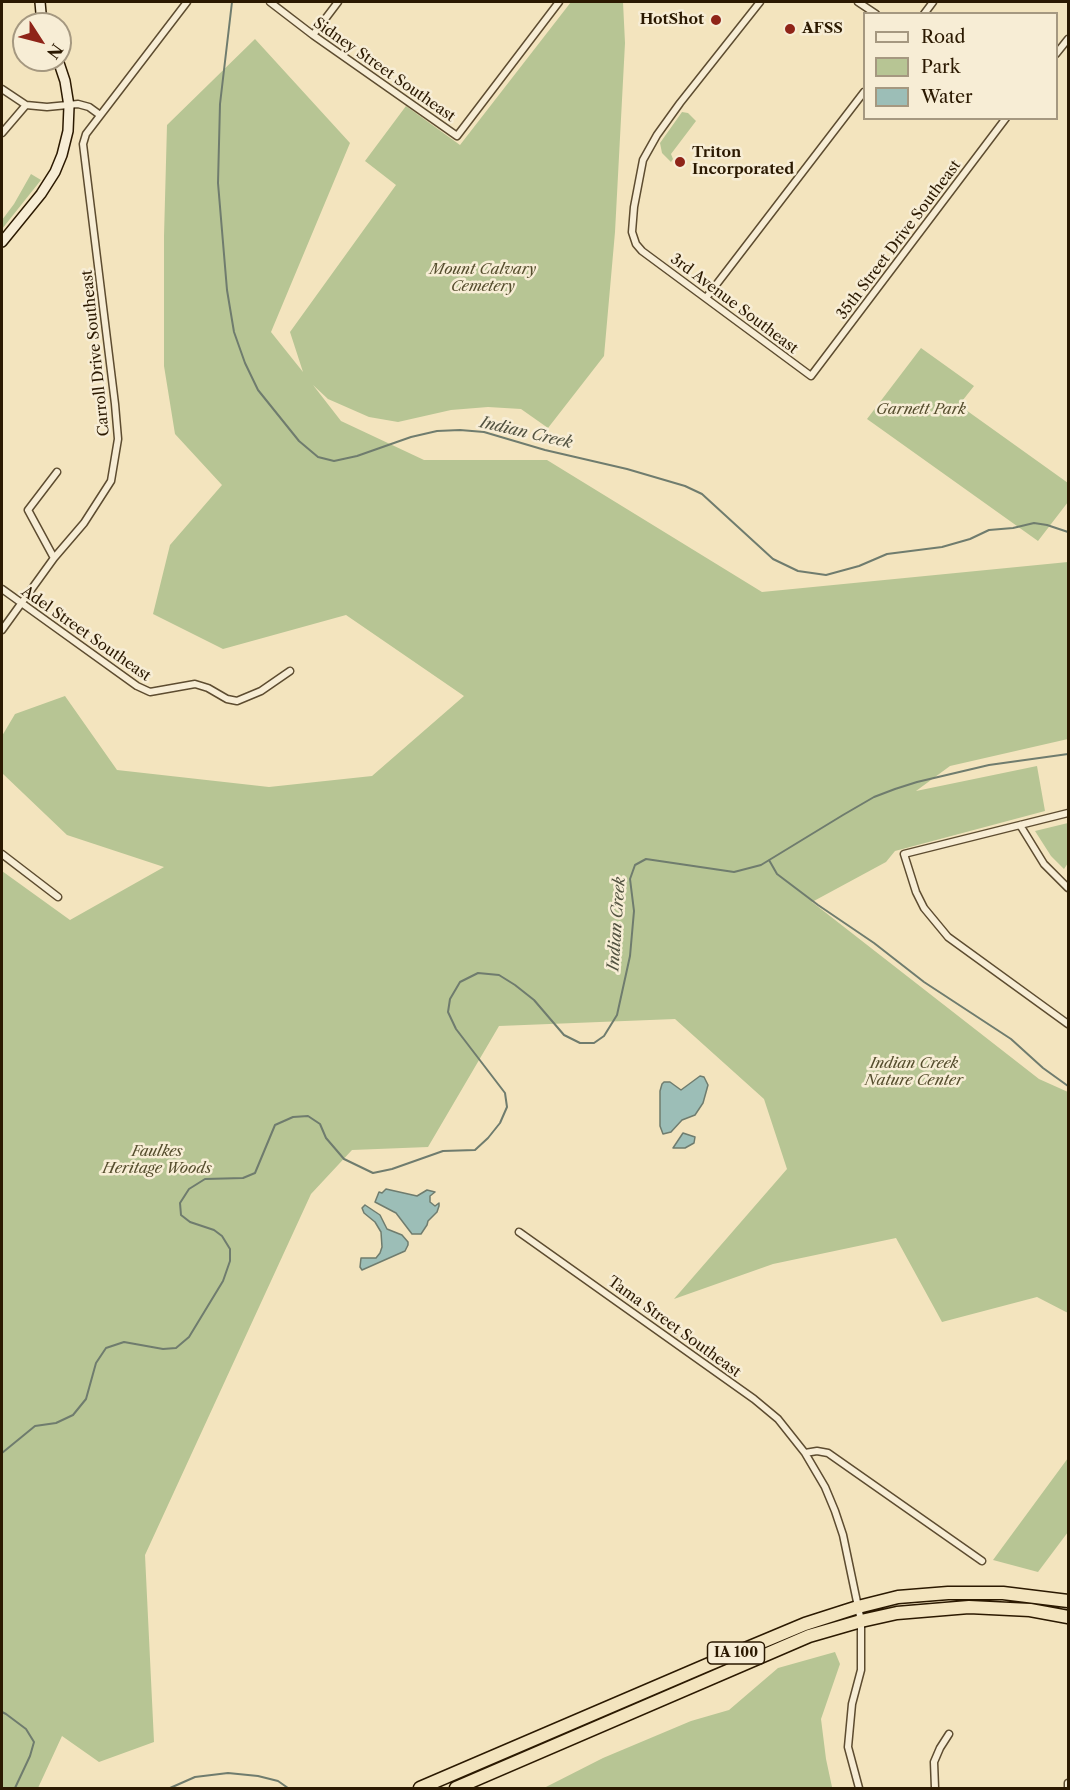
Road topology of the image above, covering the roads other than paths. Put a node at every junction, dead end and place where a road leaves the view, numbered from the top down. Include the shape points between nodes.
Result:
1 (187, 2) edge
2 (270, 2) edge
3 (338, 2) edge
4 (559, 2) edge
5 (760, 2) edge
6 (858, 2) edge
7 (873, 12) edge
8 (313, 35) junction
9 (1068, 39) edge
10 (1058, 52) edge
11 (62, 72) edge
12 (2, 89) edge
13 (863, 93) edge
14 (26, 105) junction
15 (69, 106) junction
16 (100, 115) junction
17 (1004, 120) edge
18 (2, 133) edge
19 (2, 242) edge
20 (706, 298) junction
21 (811, 376) joint
22 (57, 472) dead end
23 (54, 558) junction
24 (2, 589) edge
25 (21, 603) junction
26 (2, 630) edge
27 (290, 671) dead end
28 (1068, 813) edge
29 (1020, 825) junction
30 (2, 854) edge
31 (1068, 888) edge
32 (58, 897) dead end
33 (1068, 1024) edge
34 (519, 1232) dead end
35 (805, 1453) junction
36 (982, 1561) dead end
37 (1068, 1601) edge
38 (858, 1607) junction
39 (1068, 1617) edge
40 (861, 1621) junction
41 (949, 1734) dead end
42 (1068, 1783) edge
43 (420, 1788) edge
44 (456, 1788) edge
45 (859, 1788) edge
46 (935, 1788) edge
47 (1068, 1788) edge

1 - 16 street, Carroll Drive Southeast
2 - 8 street, Sidney Street Southeast
3 - 8 street
4 - 8 street, Sidney Street Southeast via 457,136
5 - 20 street, 3rd Avenue Southeast via 657,135 643,160 634,207 632,232 636,244
6 - 7 street
9 - 10 street
11 - 15 main road
12 - 14 street
13 - 20 street
14 - 15 street
14 - 18 street
15 - 16 street via 83,105
15 - 19 main road via 66,143 55,172
16 - 23 street, Carroll Drive Southeast via 83,144 118,439 111,481 84,523
17 - 21 street, 35th Street Drive Southeast
20 - 21 street, 3rd Avenue Southeast
22 - 23 street via 28,510
23 - 25 street, Carroll Drive Southeast
24 - 25 street, Adel Street Southeast
25 - 26 street, Carroll Drive Southeast
25 - 27 street, Adel Street Southeast via 150,692 195,684 237,701 261,691
28 - 29 street
29 - 31 street via 1044,864
29 - 33 street via 904,854 924,908 948,937
30 - 32 street
34 - 35 street, Tama Street Southeast via 754,1399 778,1419
35 - 36 street via 828,1453
35 - 38 street, Tama Street Southeast via 835,1511
37 - 38 highway, IA 100 via 1003,1593 948,1593 898,1597
38 - 40 street, Tama Street Southeast
38 - 43 highway, IA 100 via 805,1624
39 - 40 highway, IA 100 via 1030,1610 969,1607 897,1613
40 - 44 highway, IA 100 via 809,1636
40 - 45 street, Tama Street Southeast via 861,1670 852,1704 848,1747
41 - 46 street via 934,1762
42 - 47 street

